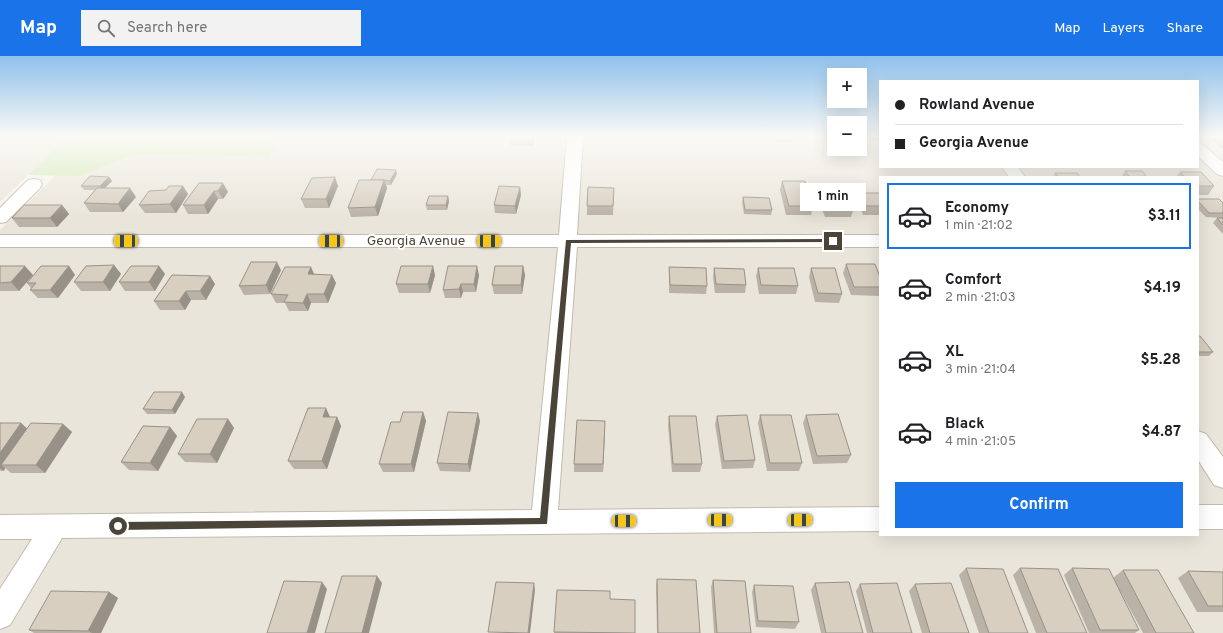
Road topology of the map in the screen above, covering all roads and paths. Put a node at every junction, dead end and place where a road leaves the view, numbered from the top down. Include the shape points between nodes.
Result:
1 (573, 163) edge
2 (34, 184) dead end
3 (0, 218) edge
4 (0, 241) edge
5 (568, 241) junction
6 (879, 241) edge
7 (1199, 442) edge
8 (1223, 477) edge
9 (1199, 517) edge
10 (1223, 517) edge
11 (879, 519) edge
12 (544, 521) junction
13 (55, 526) junction
14 (0, 527) edge
15 (0, 615) edge

1 - 5 street
2 - 3 street
4 - 5 street, Georgia Avenue
5 - 6 street, Georgia Avenue
5 - 12 street
7 - 8 street
9 - 10 street
11 - 12 street
12 - 13 street
13 - 14 street
13 - 15 street

